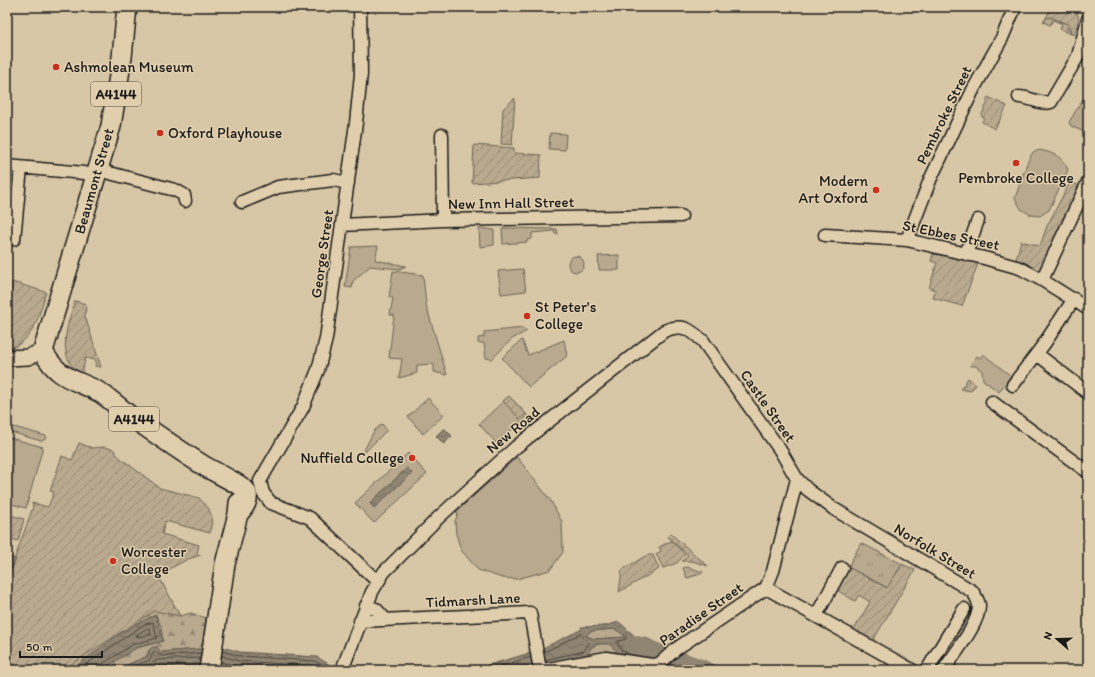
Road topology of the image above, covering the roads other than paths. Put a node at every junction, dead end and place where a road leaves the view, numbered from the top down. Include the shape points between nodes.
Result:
1 (127, 7) edge
2 (360, 7) edge
3 (1015, 7) edge
4 (1088, 19) edge
5 (1019, 97) dead end
6 (442, 135) dead end
7 (7, 166) edge
8 (21, 168) junction
9 (97, 173) junction
10 (1088, 182) edge
11 (348, 183) junction
12 (185, 201) dead end
13 (242, 202) dead end
14 (681, 216) dead end
15 (443, 220) junction
16 (978, 220) dead end
17 (342, 225) junction
18 (825, 235) dead end
19 (7, 238) edge
20 (906, 240) junction
21 (966, 254) junction
22 (1042, 280) junction
23 (1074, 299) junction
24 (1088, 309) edge
25 (686, 329) joint
26 (43, 351) junction
27 (1037, 354) junction
28 (7, 358) edge
29 (1013, 385) dead end
30 (1088, 392) edge
31 (992, 402) dead end
32 (1088, 472) edge
33 (797, 479) junction
34 (824, 503) joint
35 (842, 568) dead end
36 (377, 581) junction
37 (766, 588) junction
38 (366, 606) junction
39 (964, 609) dead end
40 (816, 616) junction
41 (386, 620) junction
42 (360, 621) junction
43 (343, 666) edge
44 (654, 666) edge
45 (541, 669) edge
46 (209, 670) edge
47 (912, 670) edge
48 (927, 670) edge
49 (944, 670) edge

1 - 9 main road, Beaumont Street / A4144 via 122,57 110,126
2 - 11 street, George Street via 361,74
3 - 20 street, Pembroke Street via 936,168
4 - 5 street via 1078,56 1051,102 1046,104 1025,96
6 - 15 street
7 - 8 street
8 - 9 street
8 - 19 street via 14,239
9 - 12 street via 175,190 184,195
9 - 26 main road, Beaumont Street / A4144
10 - 22 street
11 - 13 street via 333,180 278,187
11 - 17 street, George Street
14 - 15 street, New Inn Hall Street
15 - 17 street, New Inn Hall Street
16 - 21 street
17 - 36 street, George Street via 326,339 318,370 303,408 260,481 262,490 271,503 310,518
18 - 20 street, St Ebbes Street
20 - 21 street, St Ebbes Street
21 - 22 street, St Ebbes Street via 1020,268
22 - 23 street, St Ebbes Street
23 - 24 street, St Ebbes Street
23 - 27 street
25 - 33 street, Castle Street via 693,331 703,341 780,450
25 - 36 street, New Road via 676,326 664,331 516,447 438,518
26 - 28 street via 28,357
26 - 46 main road, A4144 via 48,361 68,379 100,393 185,454 231,482 238,497 238,514 225,564
27 - 29 street
27 - 30 street
31 - 32 street
33 - 34 street, Castle Street
33 - 37 street, Paradise Street via 773,571
34 - 49 street, Norfolk Street via 972,591 979,603 978,615
35 - 40 street
36 - 38 street, New Road
37 - 40 street
37 - 44 street, Paradise Street
38 - 41 street via 376,609
38 - 42 street, New Road
39 - 48 street
40 - 47 street
41 - 42 street, Tidmarsh Lane
41 - 45 street, Tidmarsh Lane via 530,613
42 - 43 street, New Road
44 - 45 street, Paradise Street via 606,658

